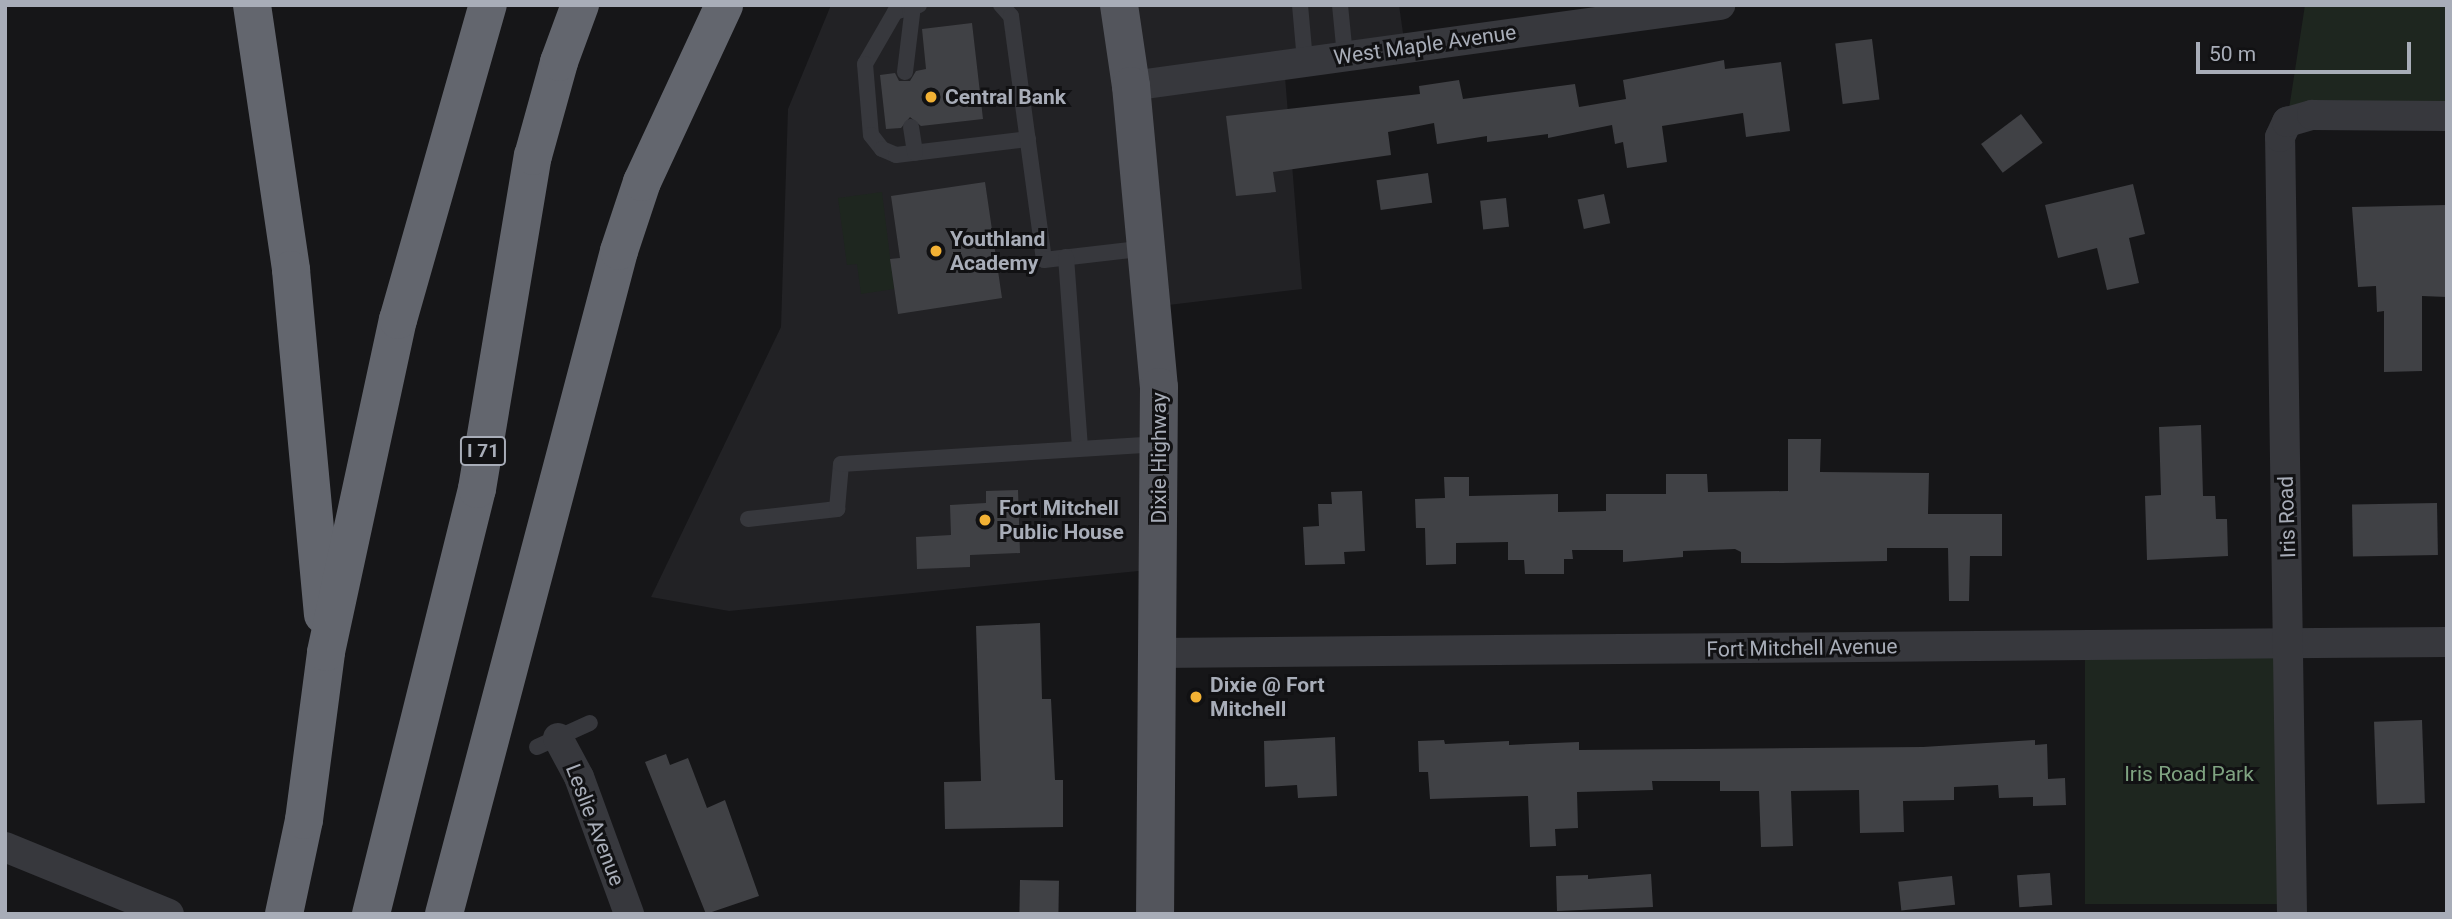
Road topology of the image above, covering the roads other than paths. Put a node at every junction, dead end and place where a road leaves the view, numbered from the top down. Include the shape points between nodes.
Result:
1 (251, 5) edge
2 (488, 5) edge
3 (580, 5) edge
4 (724, 5) edge
5 (1001, 5) edge
6 (1119, 5) edge
7 (1300, 5) edge
8 (1340, 5) edge
9 (1720, 5) edge
10 (916, 6) edge
11 (1345, 56) junction
12 (1305, 61) junction
13 (905, 72) dead end
14 (1131, 86) junction
15 (2447, 116) edge
16 (911, 127) dead end
17 (1028, 139) junction
18 (915, 153) junction
19 (1146, 248) junction
20 (1066, 257) junction
21 (1159, 444) junction
22 (1080, 448) junction
23 (748, 519) dead end
24 (2447, 642) edge
25 (2291, 644) junction
26 (326, 652) junction
27 (1157, 653) junction
28 (590, 723) dead end
29 (548, 743) joint
30 (5, 847) edge
31 (372, 904) edge
32 (169, 914) edge
33 (284, 914) edge
34 (443, 914) edge
35 (629, 914) edge
36 (1155, 914) edge
37 (2292, 914) edge

1 - 26 highway via 291,270
2 - 26 highway via 398,320
3 - 31 highway, I 71 via 533,156 477,489
4 - 34 highway via 642,182 619,251
5 - 17 lane via 1011,16
6 - 14 main road, Dixie Highway
7 - 12 lane
8 - 11 lane
9 - 11 street, West Maple Avenue
10 - 13 lane
10 - 18 lane via 895,12 865,64 863,78 872,135 882,149 896,155
11 - 12 street, West Maple Avenue
12 - 14 street, West Maple Avenue
14 - 19 main road, Dixie Highway
15 - 25 street, Iris Road via 2312,115 2287,122 2280,137
16 - 18 lane
17 - 18 lane
17 - 20 lane via 1044,260
19 - 20 lane
19 - 21 main road, Dixie Highway via 1159,387
20 - 22 lane
21 - 22 lane
21 - 27 main road, Dixie Highway
22 - 23 lane via 841,464 837,509
24 - 25 street, Fort Mitchell Avenue
25 - 27 street, Fort Mitchell Avenue
25 - 37 street, Iris Road
26 - 33 highway
27 - 36 main road, Dixie Highway
28 - 29 lane
29 - 35 street, Leslie Avenue via 579,777
30 - 32 street

